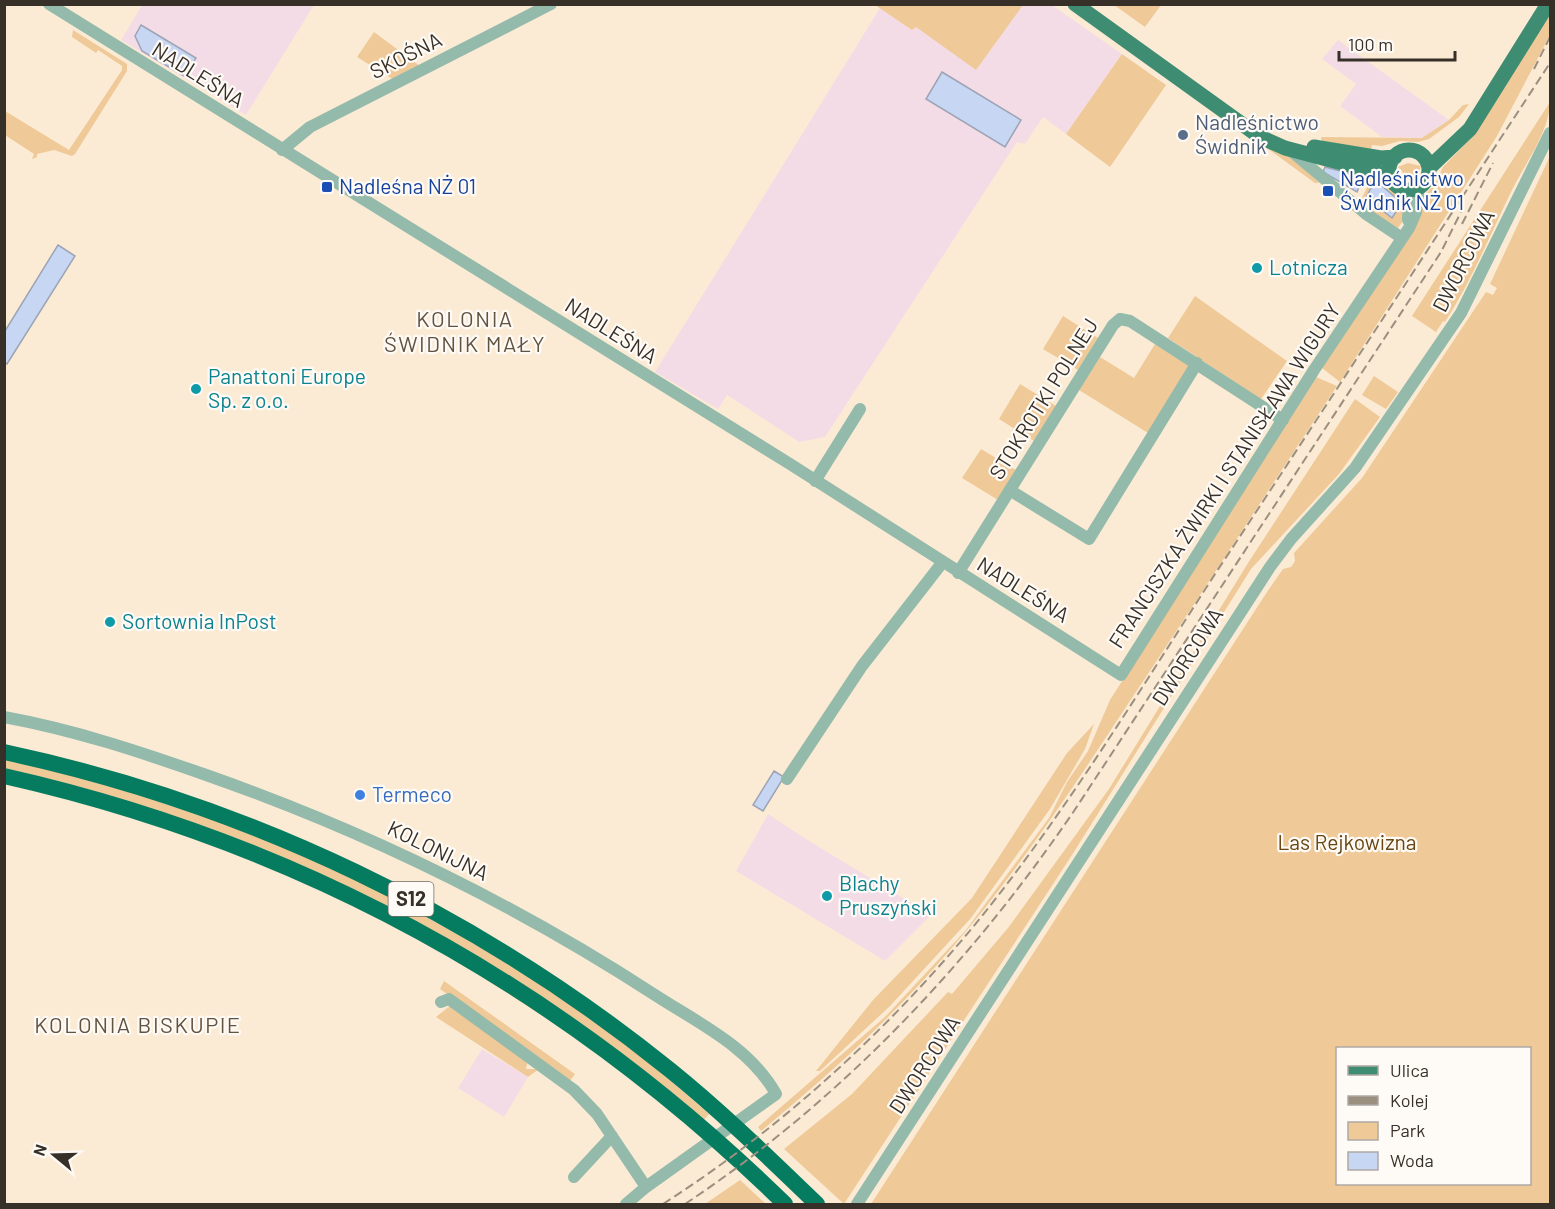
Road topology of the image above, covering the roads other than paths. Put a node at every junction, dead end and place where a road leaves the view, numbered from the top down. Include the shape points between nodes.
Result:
1 (49, 4) edge
2 (551, 4) edge
3 (1075, 4) edge
4 (1548, 4) edge
5 (1225, 112) junction
6 (1551, 133) edge
7 (1289, 149) junction
8 (282, 150) junction
9 (1395, 157) junction
10 (1426, 162) junction
11 (1391, 176) junction
12 (1412, 188) junction
13 (1402, 238) junction
14 (1197, 363) junction
15 (860, 409) dead end
16 (1283, 420) junction
17 (815, 481) junction
18 (1011, 490) junction
19 (942, 563) junction
20 (958, 573) junction
21 (1121, 675) joint
22 (4, 717) edge
23 (4, 752) edge
24 (4, 776) edge
25 (788, 779) dead end
26 (441, 1002) dead end
27 (612, 1136) junction
28 (574, 1178) dead end
29 (646, 1187) junction
30 (626, 1204) edge
31 (786, 1204) edge
32 (817, 1204) edge
33 (857, 1204) edge

1 - 8 street, NADLEŚNA
2 - 8 street, SKOŚNA via 310,127
3 - 5 main road
4 - 10 main road via 1481,109
5 - 7 main road via 1260,138
5 - 9 main road via 1289,142 1380,158
6 - 33 street, DWORCOWA via 1461,313 1355,468 1270,567
7 - 11 main road
7 - 13 street
8 - 17 street, NADLEŚNA
9 - 10 main road via 1408,150
9 - 11 main road
10 - 12 main road via 1427,179
11 - 12 main road via 1396,184
12 - 13 street
13 - 16 street, FRANCISZKA ŻWIRKI I STANISŁAWA WIGURY
14 - 16 street, STOKROTKI POLNEJ
14 - 18 street, STOKROTKI POLNEJ via 1130,321 1116,321
14 - 18 street via 1089,539
15 - 17 street
16 - 21 street, FRANCISZKA ŻWIRKI I STANISŁAWA WIGURY
17 - 19 street, NADLEŚNA
18 - 20 street, STOKROTKI POLNEJ
19 - 20 street, NADLEŚNA
19 - 25 street via 862,666
20 - 21 street, NADLEŚNA
22 - 29 street, KOLONIJNA via 79,732 332,821 484,894 632,980 732,1045 757,1066 776,1094
23 - 32 highway, S12 via 190,803 388,887 485,941 574,998 724,1116
24 - 31 highway, S12 via 97,799 194,830 371,905 456,951 538,1002 630,1068 706,1130
26 - 27 street via 449,999 557,1076 586,1102
27 - 28 street
27 - 29 street
29 - 30 street

